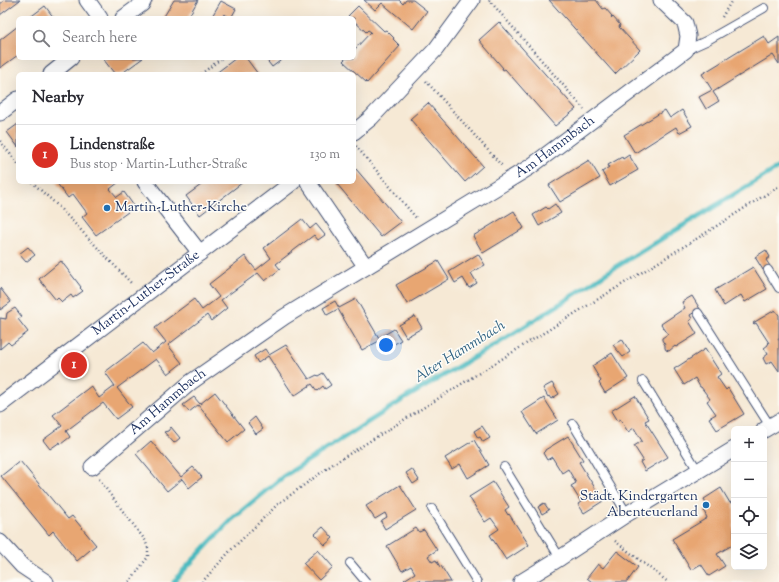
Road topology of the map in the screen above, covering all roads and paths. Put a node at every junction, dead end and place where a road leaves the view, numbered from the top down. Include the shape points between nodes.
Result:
1 (87, 0) edge
2 (144, 0) edge
3 (472, 0) edge
4 (489, 0) edge
5 (661, 0) edge
6 (764, 8) dead end
7 (99, 16) edge
8 (126, 16) edge
9 (686, 50) junction
10 (69, 60) edge
11 (220, 60) edge
12 (416, 70) junction
13 (57, 72) edge
14 (205, 72) edge
15 (16, 101) edge
16 (0, 113) edge
17 (594, 120) junction
18 (356, 130) edge
19 (0, 141) edge
20 (356, 146) edge
21 (16, 161) edge
22 (500, 163) dead end
23 (34, 184) edge
24 (147, 184) edge
25 (290, 184) edge
26 (309, 184) edge
27 (779, 186) edge
28 (414, 216) dead end
29 (200, 253) junction
30 (366, 267) junction
31 (768, 270) dead end
32 (779, 288) edge
33 (144, 296) junction
34 (698, 313) dead end
35 (644, 381) dead end
36 (0, 405) edge
37 (573, 424) dead end
38 (771, 426) edge
39 (731, 451) edge
40 (92, 467) joint
41 (504, 467) dead end
42 (698, 471) junction
43 (432, 509) dead end
44 (627, 514) junction
45 (602, 531) junction
46 (0, 542) edge
47 (560, 558) junction
48 (350, 563) dead end
49 (46, 582) edge
50 (129, 582) edge
51 (202, 582) edge
52 (366, 582) edge
53 (477, 582) edge
54 (521, 582) edge
55 (668, 582) edge

1 - 7 street
2 - 8 street
3 - 12 street
4 - 17 path
5 - 9 street via 686,23
6 - 9 lane
9 - 17 street, Am Hammbach
10 - 13 street
11 - 14 path
12 - 18 street
12 - 22 path
15 - 16 street
17 - 30 street, Am Hammbach via 530,167
19 - 21 path
20 - 28 path
23 - 33 path
24 - 29 street
25 - 29 street, Martin-Luther-Straße
26 - 30 street
27 - 51 path via 333,464 278,504
29 - 33 street, Martin-Luther-Straße
30 - 40 street, Am Hammbach via 284,317 191,382
31 - 32 lane
33 - 36 street, Martin-Luther-Straße
34 - 38 lane
35 - 42 lane
37 - 44 lane
39 - 42 street
40 - 50 path via 145,540 148,548 148,557
41 - 47 lane
42 - 44 street
43 - 53 lane
44 - 45 street
45 - 47 street
45 - 55 path
46 - 49 street via 22,566
47 - 54 street
48 - 52 lane

